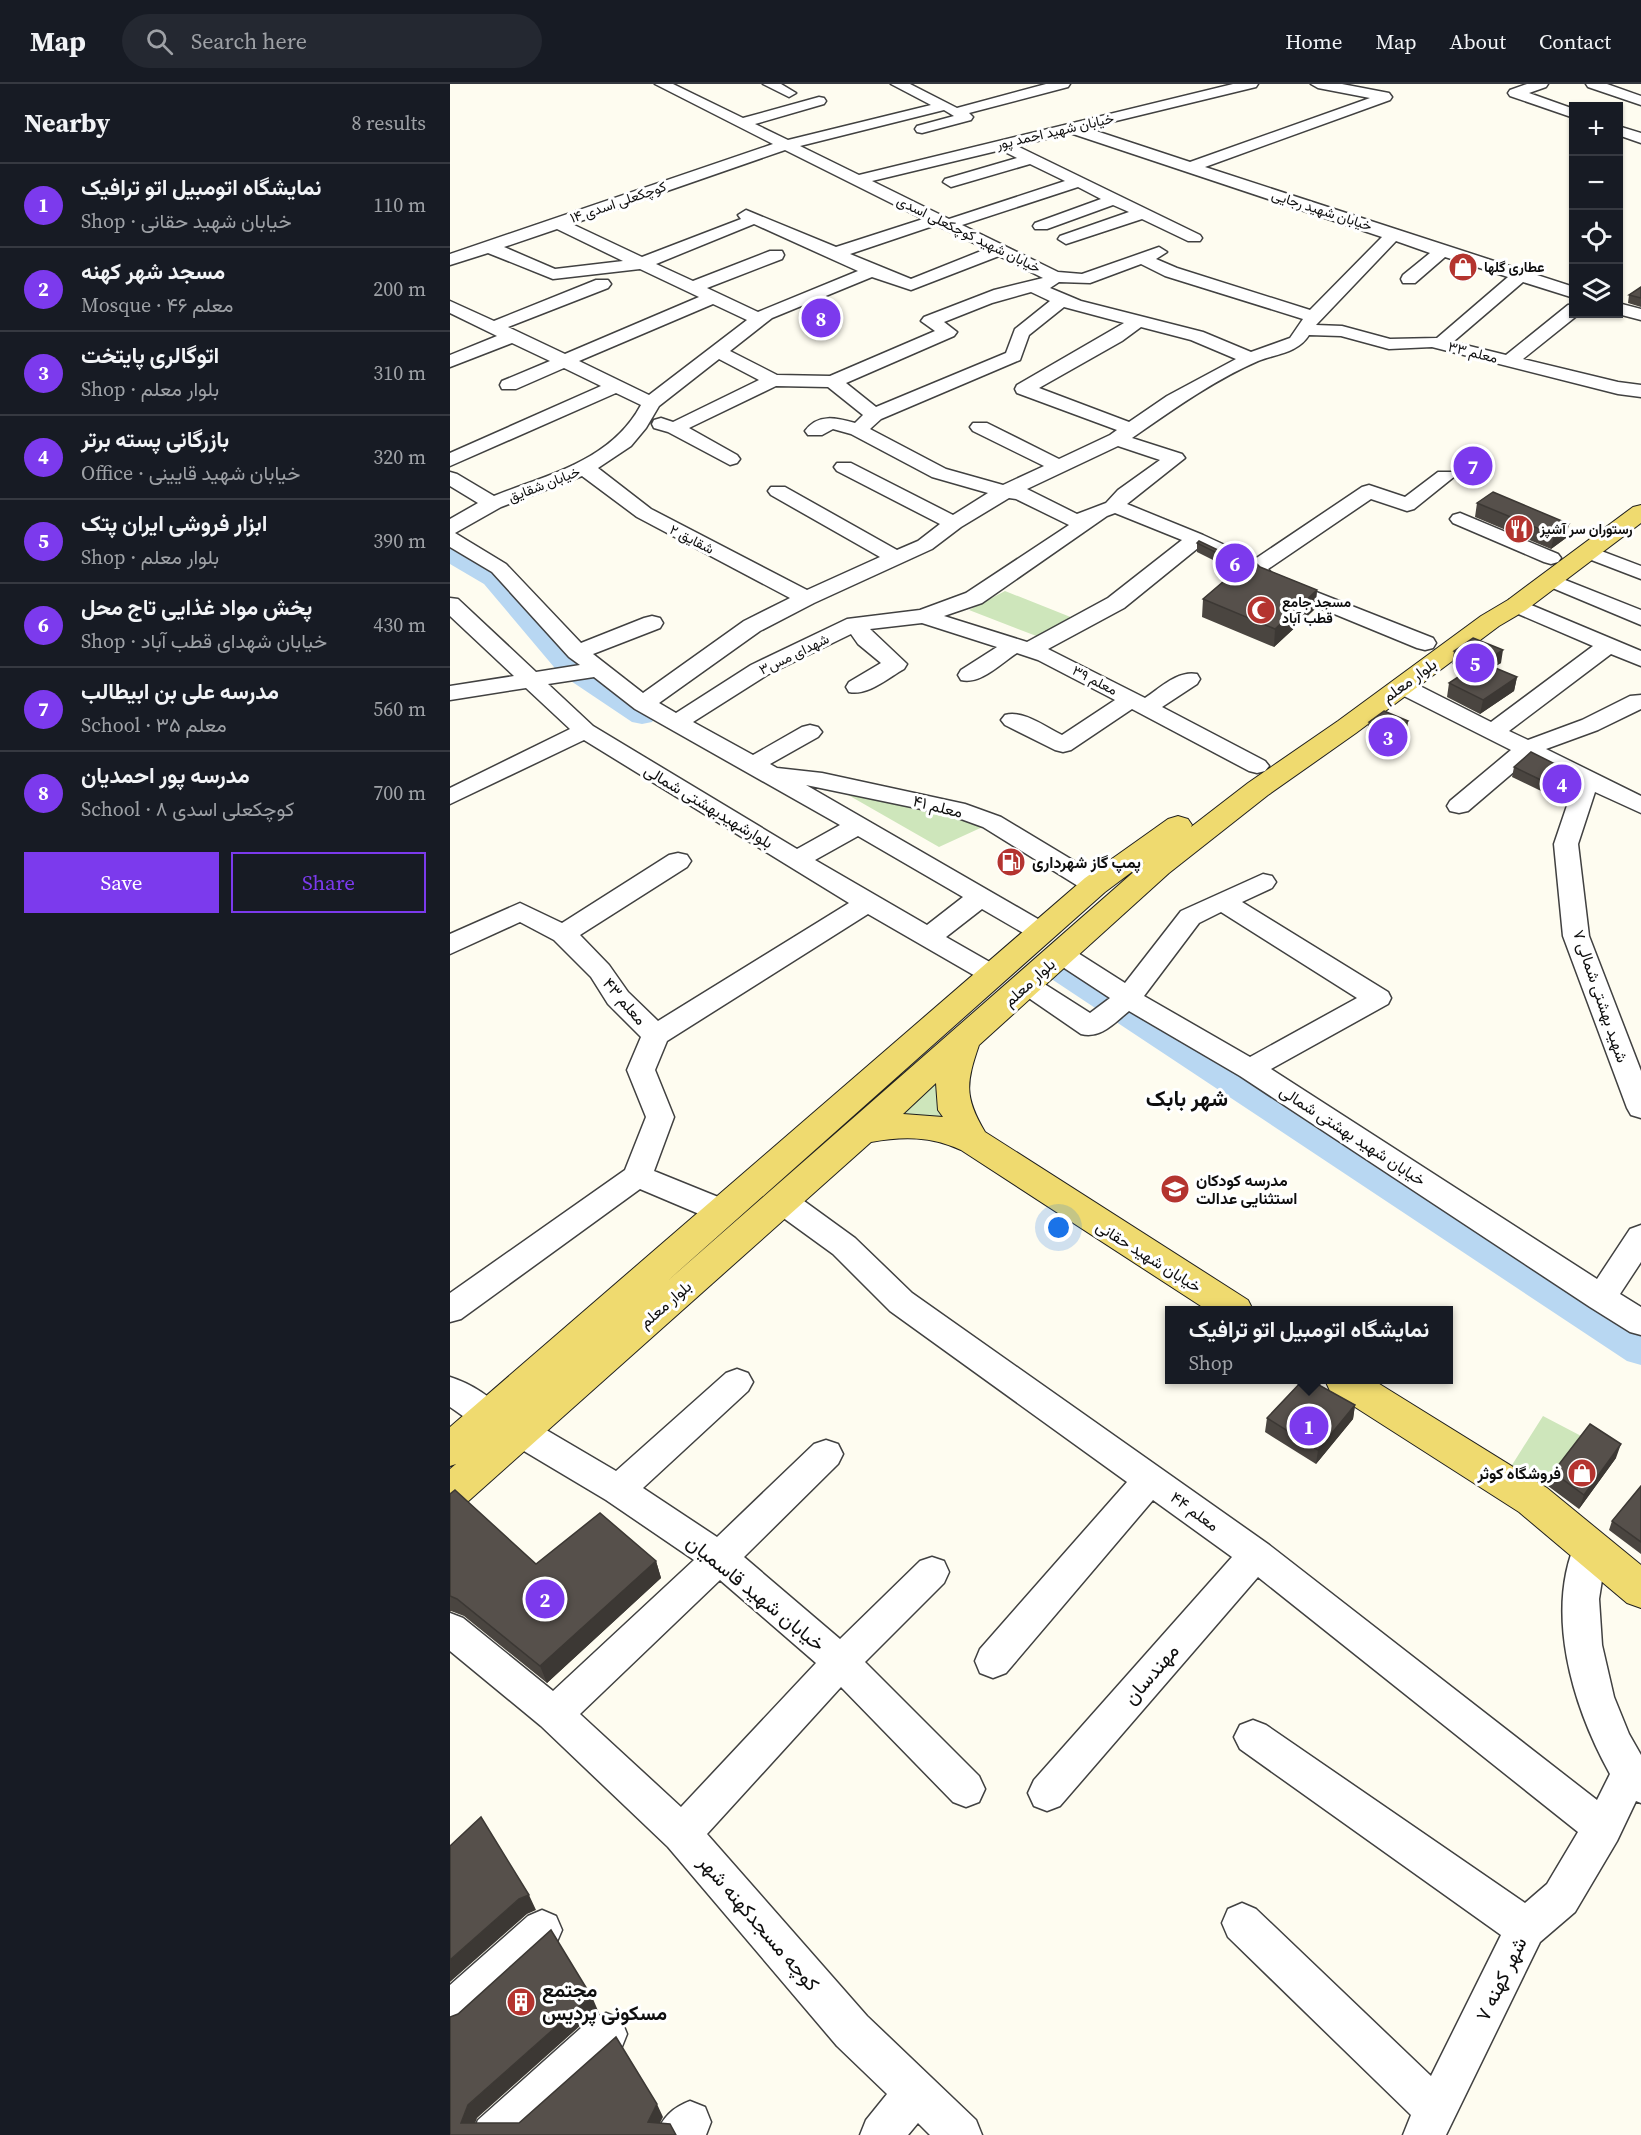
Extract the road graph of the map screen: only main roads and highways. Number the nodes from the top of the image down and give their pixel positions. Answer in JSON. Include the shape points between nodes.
{"nodes":[{"id":1,"x":1641,"y":490,"type":"edge"},
{"id":2,"x":1641,"y":512,"type":"edge"},
{"id":3,"x":1550,"y":569,"type":"junction"},
{"id":4,"x":1479,"y":618,"type":"junction"},
{"id":5,"x":1252,"y":778,"type":"junction"},
{"id":6,"x":1051,"y":943,"type":"junction"},
{"id":7,"x":965,"y":1040,"type":"junction"},
{"id":8,"x":862,"y":1131,"type":"junction"},
{"id":9,"x":973,"y":1142,"type":"junction"},
{"id":10,"x":1226,"y":1306,"type":"edge"},
{"id":11,"x":1349,"y":1384,"type":"edge"},
{"id":12,"x":504,"y":1423,"type":"junction"},
{"id":13,"x":450,"y":1450,"type":"edge"},
{"id":14,"x":450,"y":1493,"type":"edge"},
{"id":15,"x":1641,"y":1590,"type":"edge"}],
"edges":[{"from":1,"to":3,"type":"main road","name":"بلوار معلم"},
{"from":2,"to":3,"type":"main road","name":"بلوار معلم","via":[[1588,552]]},
{"from":3,"to":4,"type":"main road","name":"بلوار معلم"},
{"from":3,"to":4,"type":"main road","name":"بلوار معلم","via":[[1517,605]]},
{"from":4,"to":5,"type":"main road","name":"بلوار معلم","via":[[1402,686]]},
{"from":4,"to":5,"type":"main road","name":"بلوار معلم","via":[[1425,643]]},
{"from":5,"to":6,"type":"main road","name":"بلوار معلم","via":[[1159,866]]},
{"from":5,"to":6,"type":"main road","name":"بلوار معلم","via":[[1095,885]]},
{"from":6,"to":7,"type":"main road","name":"بلوار معلم","via":[[1026,984]]},
{"from":6,"to":12,"type":"main road","name":"بلوار معلم","via":[[993,975],[722,1211]]},
{"from":7,"to":8,"type":"main road","name":"بلوار معلم"},
{"from":7,"to":9,"type":"main road","via":[[952,1076],[955,1110]]},
{"from":8,"to":9,"type":"main road","name":"خیابان شهید حقانی","via":[[896,1124],[924,1124],[950,1130]]},
{"from":8,"to":12,"type":"main road","name":"بلوار معلم","via":[[782,1201]]},
{"from":9,"to":10,"type":"main road","name":"خیابان شهید حقانی"},
{"from":11,"to":15,"type":"main road","via":[[1533,1500]]},
{"from":12,"to":13,"type":"main road","name":"بلوار معلم"},
{"from":12,"to":14,"type":"main road","name":"بلوار معلم"}]}
